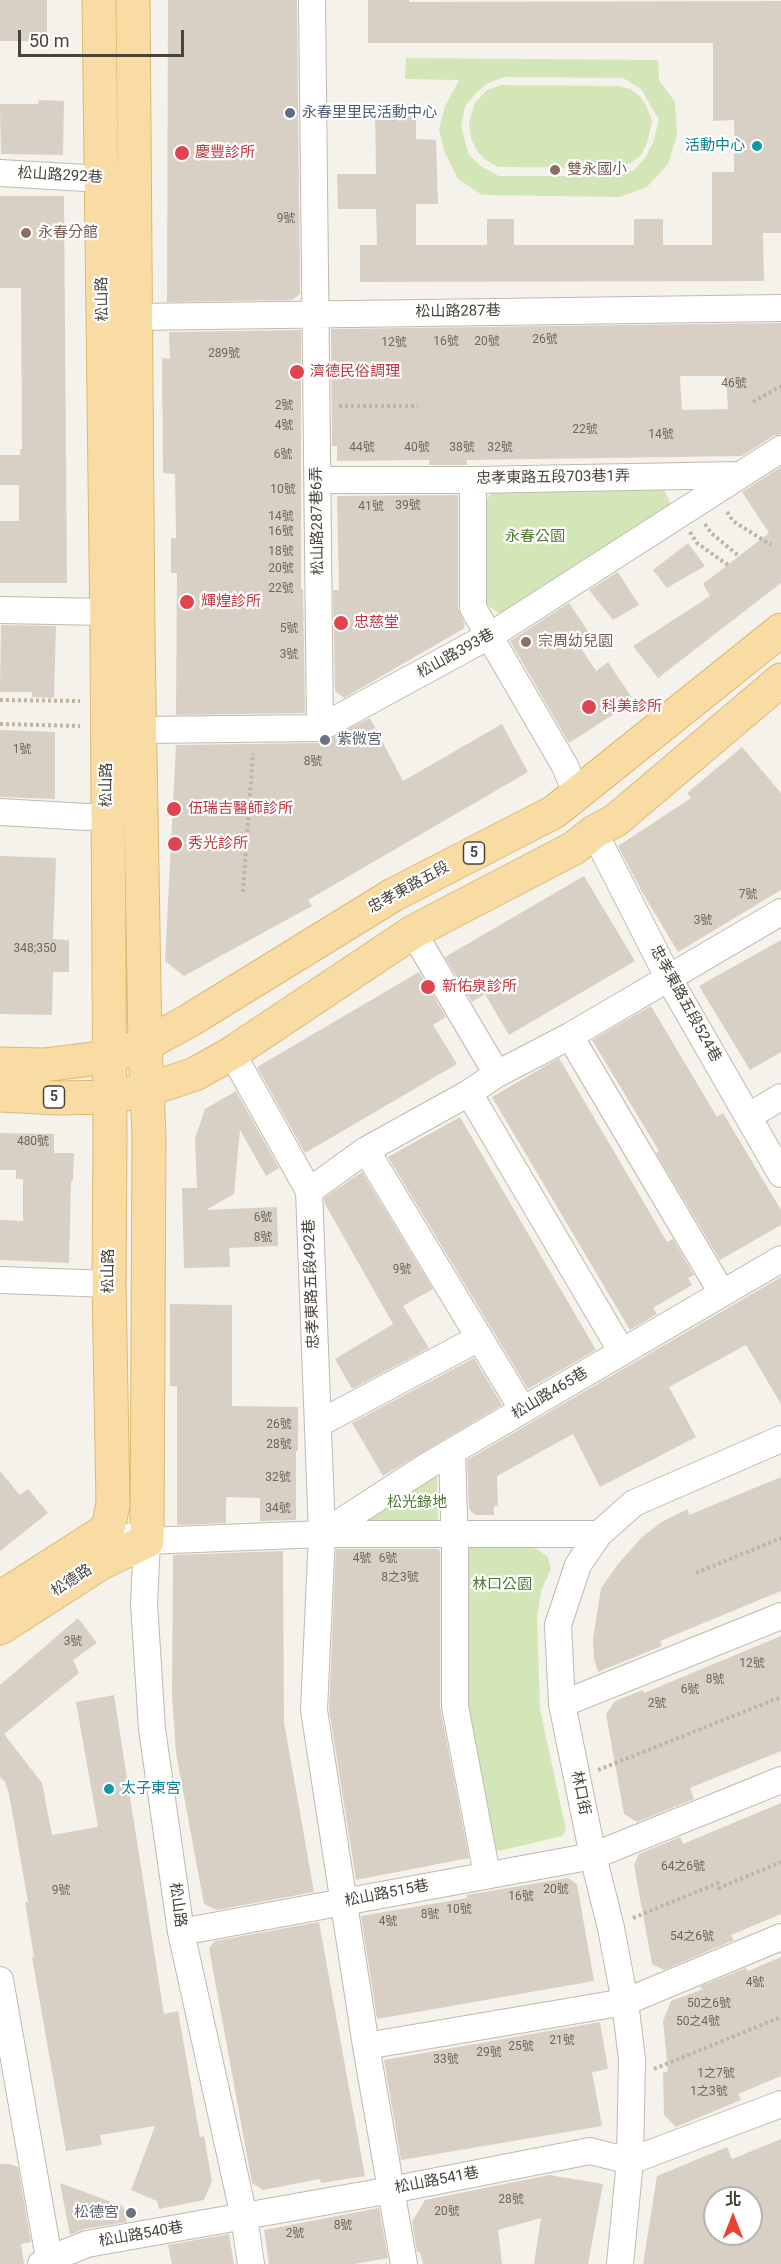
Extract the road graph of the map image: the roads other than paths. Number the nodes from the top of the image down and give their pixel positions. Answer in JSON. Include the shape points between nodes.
{"nodes":[{"id":1,"x":99,"y":0,"type":"edge"},
{"id":2,"x":133,"y":0,"type":"edge"},
{"id":3,"x":312,"y":0,"type":"edge"},
{"id":4,"x":0,"y":173,"type":"edge"},
{"id":5,"x":111,"y":179,"type":"junction"},
{"id":6,"x":781,"y":308,"type":"edge"},
{"id":7,"x":316,"y":314,"type":"junction"},
{"id":8,"x":135,"y":317,"type":"junction"},
{"id":9,"x":781,"y":449,"type":"edge"},
{"id":10,"x":738,"y":475,"type":"junction"},
{"id":11,"x":318,"y":480,"type":"junction"},
{"id":12,"x":473,"y":480,"type":"junction"},
{"id":13,"x":0,"y":610,"type":"edge"},
{"id":14,"x":106,"y":612,"type":"junction"},
{"id":15,"x":781,"y":630,"type":"edge"},
{"id":16,"x":490,"y":636,"type":"junction"},
{"id":17,"x":781,"y":681,"type":"edge"},
{"id":18,"x":320,"y":728,"type":"junction"},
{"id":19,"x":141,"y":730,"type":"junction"},
{"id":20,"x":577,"y":795,"type":"junction"},
{"id":21,"x":0,"y":812,"type":"edge"},
{"id":22,"x":107,"y":816,"type":"junction"},
{"id":23,"x":594,"y":832,"type":"junction"},
{"id":24,"x":781,"y":912,"type":"edge"},
{"id":25,"x":413,"y":932,"type":"junction"},
{"id":26,"x":669,"y":979,"type":"junction"},
{"id":27,"x":570,"y":1036,"type":"junction"},
{"id":28,"x":145,"y":1045,"type":"junction"},
{"id":29,"x":232,"y":1053,"type":"junction"},
{"id":30,"x":108,"y":1057,"type":"junction"},
{"id":31,"x":0,"y":1064,"type":"edge"},
{"id":32,"x":497,"y":1074,"type":"junction"},
{"id":33,"x":147,"y":1090,"type":"junction"},
{"id":34,"x":469,"y":1093,"type":"junction"},
{"id":35,"x":0,"y":1095,"type":"edge"},
{"id":36,"x":109,"y":1096,"type":"junction"},
{"id":37,"x":781,"y":1097,"type":"edge"},
{"id":38,"x":749,"y":1116,"type":"junction"},
{"id":39,"x":366,"y":1150,"type":"junction"},
{"id":40,"x":781,"y":1174,"type":"edge"},
{"id":41,"x":309,"y":1191,"type":"junction"},
{"id":42,"x":781,"y":1259,"type":"edge"},
{"id":43,"x":0,"y":1280,"type":"edge"},
{"id":44,"x":109,"y":1284,"type":"junction"},
{"id":45,"x":722,"y":1293,"type":"junction"},
{"id":46,"x":479,"y":1338,"type":"junction"},
{"id":47,"x":622,"y":1352,"type":"junction"},
{"id":48,"x":524,"y":1410,"type":"junction"},
{"id":49,"x":318,"y":1424,"type":"junction"},
{"id":50,"x":781,"y":1439,"type":"edge"},
{"id":51,"x":452,"y":1452,"type":"junction"},
{"id":52,"x":108,"y":1529,"type":"junction"},
{"id":53,"x":455,"y":1533,"type":"junction"},
{"id":54,"x":322,"y":1534,"type":"junction"},
{"id":55,"x":599,"y":1534,"type":"junction"},
{"id":56,"x":147,"y":1541,"type":"junction"},
{"id":57,"x":0,"y":1598,"type":"edge"},
{"id":58,"x":781,"y":1616,"type":"edge"},
{"id":59,"x":0,"y":1628,"type":"edge"},
{"id":60,"x":562,"y":1704,"type":"junction"},
{"id":61,"x":781,"y":1780,"type":"edge"},
{"id":62,"x":593,"y":1856,"type":"junction"},
{"id":63,"x":487,"y":1875,"type":"junction"},
{"id":64,"x":343,"y":1903,"type":"junction"},
{"id":65,"x":180,"y":1932,"type":"junction"},
{"id":66,"x":781,"y":1937,"type":"edge"},
{"id":67,"x":0,"y":1980,"type":"edge"},
{"id":68,"x":625,"y":2002,"type":"junction"},
{"id":69,"x":366,"y":2046,"type":"junction"},
{"id":70,"x":781,"y":2104,"type":"edge"},
{"id":71,"x":630,"y":2161,"type":"junction"},
{"id":72,"x":392,"y":2190,"type":"junction"},
{"id":73,"x":244,"y":2217,"type":"junction"},
{"id":74,"x":47,"y":2262,"type":"edge"},
{"id":75,"x":251,"y":2264,"type":"edge"},
{"id":76,"x":404,"y":2264,"type":"edge"},
{"id":77,"x":620,"y":2264,"type":"edge"}],
"edges":[{"from":1,"to":5,"type":"main road","name":"松山路"},
{"from":2,"to":8,"type":"main road","name":"松山路"},
{"from":3,"to":7,"type":"street","name":"松山路287巷6弄"},
{"from":4,"to":5,"type":"street","name":"松山路292巷"},
{"from":5,"to":14,"type":"main road","name":"松山路"},
{"from":6,"to":7,"type":"street","name":"松山路287巷"},
{"from":7,"to":8,"type":"street","name":"松山路287巷"},
{"from":7,"to":11,"type":"street","name":"松山路287巷6弄"},
{"from":8,"to":19,"type":"main road","name":"松山路"},
{"from":9,"to":10,"type":"street"},
{"from":10,"to":12,"type":"street","name":"忠孝東路五段703巷1弄"},
{"from":10,"to":16,"type":"street","name":"松山路393巷"},
{"from":11,"to":12,"type":"street","name":"忠孝東路五段703巷1弄"},
{"from":11,"to":18,"type":"street","name":"松山路287巷6弄"},
{"from":12,"to":16,"type":"street","via":[[473,608]]},
{"from":13,"to":14,"type":"street"},
{"from":14,"to":22,"type":"main road","name":"松山路"},
{"from":15,"to":20,"type":"main road","name":"忠孝東路五段","number":"5"},
{"from":16,"to":18,"type":"street","name":"松山路393巷"},
{"from":16,"to":20,"type":"street","via":[[566,766]]},
{"from":17,"to":23,"type":"main road","number":"5","via":[[616,820]]},
{"from":18,"to":19,"type":"street","name":"松山路393巷"},
{"from":19,"to":28,"type":"main road","name":"松山路"},
{"from":20,"to":23,"type":"main road"},
{"from":20,"to":28,"type":"main road","name":"忠孝東路五段","number":"5","via":[[554,812],[393,895]]},
{"from":21,"to":22,"type":"street"},
{"from":22,"to":30,"type":"main road","name":"松山路"},
{"from":23,"to":25,"type":"main road","number":"5","via":[[574,848]]},
{"from":23,"to":26,"type":"street","name":"忠孝東路五段524巷"},
{"from":24,"to":26,"type":"street"},
{"from":25,"to":29,"type":"main road","number":"5"},
{"from":25,"to":32,"type":"street"},
{"from":26,"to":27,"type":"street"},
{"from":26,"to":38,"type":"street","name":"忠孝東路五段524巷"},
{"from":27,"to":32,"type":"street"},
{"from":27,"to":45,"type":"street"},
{"from":28,"to":30,"type":"main road","name":"忠孝東路五段","number":"5"},
{"from":28,"to":33,"type":"main road","name":"松山路"},
{"from":29,"to":33,"type":"main road","number":"5","via":[[195,1074]]},
{"from":29,"to":41,"type":"street","name":"忠孝東路五段492巷"},
{"from":30,"to":31,"type":"main road","name":"忠孝東路五段","number":"5","via":[[45,1065]]},
{"from":30,"to":36,"type":"main road","name":"松山路"},
{"from":32,"to":34,"type":"street"},
{"from":33,"to":36,"type":"main road","number":"5"},
{"from":33,"to":56,"type":"main road","name":"松山路"},
{"from":34,"to":39,"type":"street"},
{"from":34,"to":47,"type":"street"},
{"from":35,"to":36,"type":"main road","number":"5"},
{"from":36,"to":44,"type":"main road","name":"松山路"},
{"from":37,"to":38,"type":"street"},
{"from":38,"to":40,"type":"street","name":"忠孝東路五段524巷"},
{"from":39,"to":41,"type":"street"},
{"from":39,"to":46,"type":"street"},
{"from":41,"to":49,"type":"street","name":"忠孝東路五段492巷"},
{"from":42,"to":45,"type":"street","name":"松山路465巷"},
{"from":43,"to":44,"type":"street"},
{"from":44,"to":52,"type":"main road","name":"松山路","via":[[113,1504]]},
{"from":45,"to":47,"type":"street","name":"松山路465巷"},
{"from":46,"to":48,"type":"street"},
{"from":46,"to":49,"type":"street"},
{"from":47,"to":48,"type":"street","name":"松山路465巷"},
{"from":48,"to":51,"type":"street","name":"松山路465巷"},
{"from":49,"to":54,"type":"street","name":"忠孝東路五段492巷"},
{"from":50,"to":55,"type":"street","name":"林口街","via":[[634,1503]]},
{"from":51,"to":53,"type":"street"},
{"from":51,"to":54,"type":"street","name":"松山路465巷"},
{"from":52,"to":56,"type":"street"},
{"from":52,"to":57,"type":"main road","name":"松德路"},
{"from":53,"to":54,"type":"street"},
{"from":53,"to":55,"type":"street"},
{"from":53,"to":63,"type":"street","via":[[455,1706]]},
{"from":54,"to":56,"type":"street"},
{"from":54,"to":64,"type":"street","name":"忠孝東路五段492巷","via":[[314,1710]]},
{"from":55,"to":60,"type":"street","name":"林口街","via":[[578,1565],[558,1624]]},
{"from":56,"to":59,"type":"main road","name":"松德路","via":[[101,1563]]},
{"from":56,"to":65,"type":"street","name":"松山路","via":[[144,1603],[152,1729]]},
{"from":58,"to":60,"type":"street"},
{"from":60,"to":62,"type":"street","name":"林口街"},
{"from":61,"to":62,"type":"street","name":"松山路515巷"},
{"from":62,"to":63,"type":"street","name":"松山路515巷"},
{"from":62,"to":68,"type":"street","name":"林口街"},
{"from":63,"to":64,"type":"street","name":"松山路515巷"},
{"from":64,"to":65,"type":"street","name":"松山路515巷"},
{"from":64,"to":69,"type":"street","name":"忠孝東路五段492巷"},
{"from":65,"to":73,"type":"street","name":"松山路"},
{"from":66,"to":68,"type":"street"},
{"from":67,"to":74,"type":"street"},
{"from":68,"to":69,"type":"street"},
{"from":68,"to":71,"type":"street","name":"林口街","via":[[633,2078]]},
{"from":69,"to":72,"type":"street","name":"忠孝東路五段492巷"},
{"from":70,"to":71,"type":"street"},
{"from":71,"to":72,"type":"street","name":"松山路541巷","via":[[590,2151]]},
{"from":71,"to":77,"type":"street","name":"林口街"},
{"from":72,"to":73,"type":"street","name":"松山路541巷"},
{"from":72,"to":76,"type":"street","name":"忠孝東路五段492巷"},
{"from":73,"to":74,"type":"street","name":"松山路540巷","via":[[87,2244]]},
{"from":73,"to":75,"type":"street","name":"松山路"}]}
